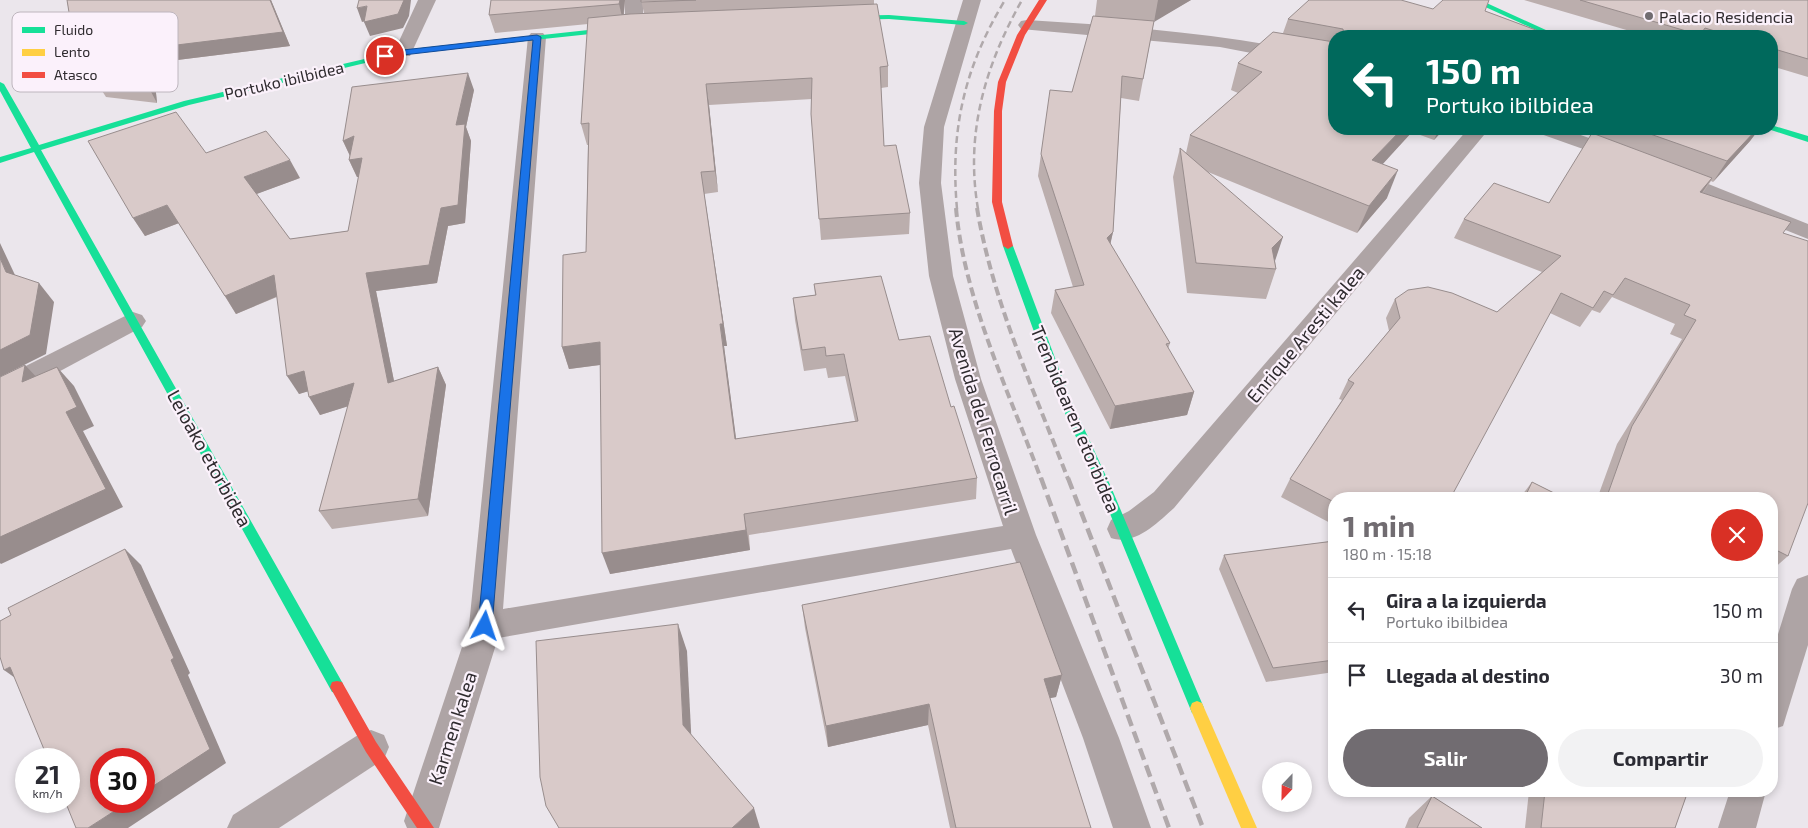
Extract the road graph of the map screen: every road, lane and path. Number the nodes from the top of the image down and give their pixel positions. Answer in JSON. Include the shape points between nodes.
{"nodes":[{"id":1,"x":427,"y":0,"type":"edge"},
{"id":2,"x":634,"y":0,"type":"edge"},
{"id":3,"x":972,"y":0,"type":"edge"},
{"id":4,"x":1043,"y":0,"type":"edge"},
{"id":5,"x":1474,"y":0,"type":"edge"},
{"id":6,"x":826,"y":19,"type":"edge"},
{"id":7,"x":964,"y":22,"type":"junction"},
{"id":8,"x":1027,"y":25,"type":"junction"},
{"id":9,"x":639,"y":27,"type":"joint"},
{"id":10,"x":1542,"y":30,"type":"edge"},
{"id":11,"x":537,"y":37,"type":"junction"},
{"id":12,"x":403,"y":52,"type":"junction"},
{"id":13,"x":1328,"y":62,"type":"edge"},
{"id":14,"x":0,"y":84,"type":"edge"},
{"id":15,"x":1778,"y":129,"type":"edge"},
{"id":16,"x":1474,"y":135,"type":"edge"},
{"id":17,"x":1561,"y":135,"type":"edge"},
{"id":18,"x":1808,"y":139,"type":"edge"},
{"id":19,"x":36,"y":148,"type":"junction"},
{"id":20,"x":0,"y":160,"type":"edge"},
{"id":21,"x":1808,"y":232,"type":"edge"},
{"id":22,"x":133,"y":321,"type":"junction"},
{"id":23,"x":0,"y":391,"type":"edge"},
{"id":24,"x":1122,"y":529,"type":"junction"},
{"id":25,"x":1021,"y":536,"type":"junction"},
{"id":26,"x":1808,"y":589,"type":"edge"},
{"id":27,"x":485,"y":626,"type":"junction"},
{"id":28,"x":1778,"y":690,"type":"edge"},
{"id":29,"x":371,"y":747,"type":"junction"},
{"id":30,"x":1746,"y":797,"type":"edge"},
{"id":31,"x":424,"y":825,"type":"edge"},
{"id":32,"x":246,"y":828,"type":"edge"},
{"id":33,"x":1132,"y":828,"type":"edge"},
{"id":34,"x":1249,"y":828,"type":"edge"},
{"id":35,"x":1737,"y":828,"type":"edge"}],
"edges":[{"from":1,"to":12,"type":"street"},
{"from":2,"to":9,"type":"street"},
{"from":3,"to":7,"type":"street","name":"Avenida del Ferrocarril"},
{"from":4,"to":8,"type":"street","name":"Trenbidearen etorbidea"},
{"from":5,"to":10,"type":"street"},
{"from":6,"to":7,"type":"street","via":[[889,17]]},
{"from":7,"to":25,"type":"street","name":"Avenida del Ferrocarril","via":[[934,127],[930,183],[944,285],[968,379]]},
{"from":8,"to":13,"type":"street","via":[[1171,34]]},
{"from":8,"to":24,"type":"street","name":"Trenbidearen etorbidea","via":[[1002,82],[996,157],[997,202],[1007,244],[1057,380]]},
{"from":9,"to":11,"type":"street","name":"Portuko ibilbidea"},
{"from":11,"to":12,"type":"street","name":"Portuko ibilbidea"},
{"from":11,"to":27,"type":"street","name":"Karmen kalea"},
{"from":12,"to":19,"type":"street","name":"Portuko ibilbidea","via":[[187,103]]},
{"from":14,"to":19,"type":"street","name":"Leioako etorbidea"},
{"from":15,"to":18,"type":"street"},
{"from":16,"to":24,"type":"street","name":"Enrique Aresti kalea","via":[[1164,500],[1140,520]]},
{"from":17,"to":21,"type":"street"},
{"from":19,"to":20,"type":"street","name":"Portuko ibilbidea"},
{"from":19,"to":22,"type":"street","name":"Leioako etorbidea"},
{"from":22,"to":23,"type":"street"},
{"from":22,"to":29,"type":"street","name":"Leioako etorbidea"},
{"from":24,"to":34,"type":"street","name":"Trenbidearen etorbidea"},
{"from":25,"to":27,"type":"street"},
{"from":25,"to":33,"type":"street","name":"Avenida del Ferrocarril","via":[[1101,738]]},
{"from":26,"to":28,"type":"street"},
{"from":27,"to":31,"type":"street","name":"Karmen kalea"},
{"from":29,"to":31,"type":"street","name":"Leioako etorbidea"},
{"from":29,"to":32,"type":"street"},
{"from":30,"to":35,"type":"street"}]}
